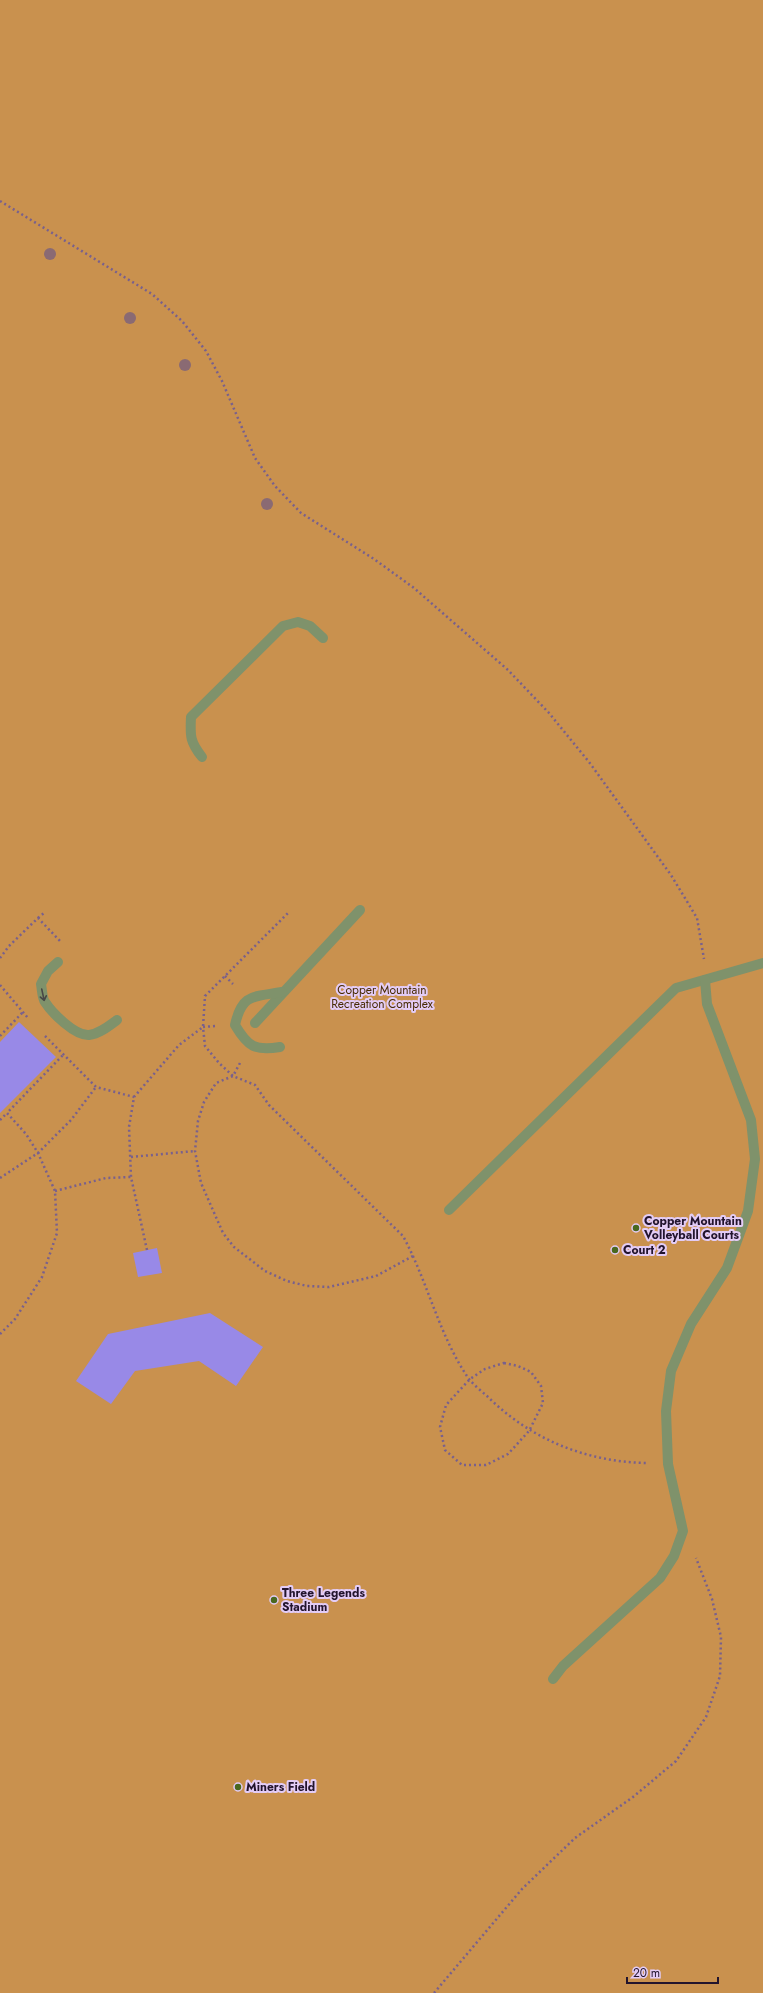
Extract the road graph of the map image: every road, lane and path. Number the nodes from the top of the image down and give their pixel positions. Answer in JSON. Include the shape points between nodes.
{"nodes":[{"id":1,"x":0,"y":201,"type":"edge"},
{"id":2,"x":323,"y":638,"type":"dead end"},
{"id":3,"x":202,"y":757,"type":"dead end"},
{"id":4,"x":360,"y":910,"type":"dead end"},
{"id":5,"x":44,"y":913,"type":"dead end"},
{"id":6,"x":288,"y":913,"type":"dead end"},
{"id":7,"x":38,"y":918,"type":"junction"},
{"id":8,"x":65,"y":946,"type":"dead end"},
{"id":9,"x":704,"y":957,"type":"dead end"},
{"id":10,"x":0,"y":958,"type":"edge"},
{"id":11,"x":58,"y":962,"type":"dead end"},
{"id":12,"x":763,"y":963,"type":"edge"},
{"id":13,"x":705,"y":980,"type":"junction"},
{"id":14,"x":282,"y":992,"type":"junction"},
{"id":15,"x":23,"y":1012,"type":"dead end"},
{"id":16,"x":117,"y":1020,"type":"dead end"},
{"id":17,"x":255,"y":1023,"type":"dead end"},
{"id":18,"x":235,"y":1025,"type":"junction"},
{"id":19,"x":202,"y":1027,"type":"junction"},
{"id":20,"x":0,"y":1036,"type":"edge"},
{"id":21,"x":280,"y":1047,"type":"dead end"},
{"id":22,"x":63,"y":1055,"type":"dead end"},
{"id":23,"x":233,"y":1076,"type":"junction"},
{"id":24,"x":96,"y":1087,"type":"dead end"},
{"id":25,"x":7,"y":1113,"type":"junction"},
{"id":26,"x":0,"y":1120,"type":"edge"},
{"id":27,"x":195,"y":1151,"type":"junction"},
{"id":28,"x":38,"y":1153,"type":"junction"},
{"id":29,"x":131,"y":1157,"type":"junction"},
{"id":30,"x":132,"y":1177,"type":"junction"},
{"id":31,"x":0,"y":1178,"type":"edge"},
{"id":32,"x":55,"y":1191,"type":"junction"},
{"id":33,"x":449,"y":1210,"type":"dead end"},
{"id":34,"x":147,"y":1250,"type":"dead end"},
{"id":35,"x":413,"y":1256,"type":"junction"},
{"id":36,"x":0,"y":1334,"type":"edge"},
{"id":37,"x":470,"y":1379,"type":"junction"},
{"id":38,"x":529,"y":1431,"type":"junction"},
{"id":39,"x":668,"y":1464,"type":"junction"},
{"id":40,"x":683,"y":1531,"type":"junction"},
{"id":41,"x":553,"y":1679,"type":"dead end"},
{"id":42,"x":434,"y":1993,"type":"edge"}],
"edges":[{"from":1,"to":9,"type":"path","via":[[152,294],[182,321],[206,351],[222,381],[255,458],[275,486],[301,513],[374,559],[414,588],[508,670],[549,713],[671,875],[697,918]]},
{"from":2,"to":3,"type":"street","via":[[310,626],[298,622],[283,626],[247,661],[191,717],[191,740]]},
{"from":4,"to":14,"type":"street"},
{"from":5,"to":7,"type":"path"},
{"from":6,"to":19,"type":"path","via":[[205,996]]},
{"from":7,"to":8,"type":"path"},
{"from":7,"to":10,"type":"path"},
{"from":11,"to":16,"type":"street","one_way":true,"via":[[48,971],[41,984],[44,1001],[60,1019],[76,1033],[88,1035],[103,1030]]},
{"from":12,"to":13,"type":"street"},
{"from":13,"to":33,"type":"street","via":[[676,988]]},
{"from":13,"to":39,"type":"street","via":[[707,1004],[751,1120],[755,1159],[748,1211],[727,1268],[691,1324],[671,1371],[666,1411]]},
{"from":14,"to":17,"type":"street"},
{"from":14,"to":18,"type":"street","via":[[246,1000],[240,1007]]},
{"from":15,"to":20,"type":"path"},
{"from":18,"to":19,"type":"path"},
{"from":18,"to":21,"type":"street","via":[[250,1045],[266,1049]]},
{"from":19,"to":23,"type":"path","via":[[205,1046]]},
{"from":19,"to":29,"type":"path","via":[[180,1045],[134,1097],[130,1126]]},
{"from":22,"to":25,"type":"path"},
{"from":23,"to":27,"type":"path","via":[[216,1084],[204,1102],[198,1121]]},
{"from":23,"to":35,"type":"path","via":[[254,1085],[269,1105],[403,1236]]},
{"from":24,"to":28,"type":"path","via":[[71,1120]]},
{"from":25,"to":26,"type":"path"},
{"from":25,"to":28,"type":"path","via":[[26,1134]]},
{"from":27,"to":29,"type":"path"},
{"from":27,"to":35,"type":"path","via":[[201,1183],[223,1233],[234,1247],[265,1271],[294,1283],[329,1287],[376,1276]]},
{"from":28,"to":31,"type":"path"},
{"from":28,"to":32,"type":"path"},
{"from":29,"to":30,"type":"path"},
{"from":30,"to":32,"type":"path","via":[[99,1179]]},
{"from":30,"to":34,"type":"path"},
{"from":32,"to":36,"type":"path","via":[[57,1233],[42,1277],[16,1319]]},
{"from":35,"to":37,"type":"path","via":[[447,1337]]},
{"from":37,"to":38,"type":"path","via":[[500,1410]]},
{"from":37,"to":38,"type":"path","via":[[485,1369],[504,1363],[531,1372],[541,1386],[543,1403]]},
{"from":37,"to":38,"type":"path","via":[[446,1405],[440,1427],[444,1450],[462,1465],[486,1465],[508,1454]]},
{"from":38,"to":39,"type":"path","via":[[577,1452],[625,1463]]},
{"from":39,"to":40,"type":"street"},
{"from":40,"to":41,"type":"street","via":[[674,1556],[660,1578]]},
{"from":40,"to":42,"type":"path","via":[[712,1598],[721,1637],[720,1676],[706,1717],[676,1761],[633,1797],[575,1838],[522,1889]]}]}
